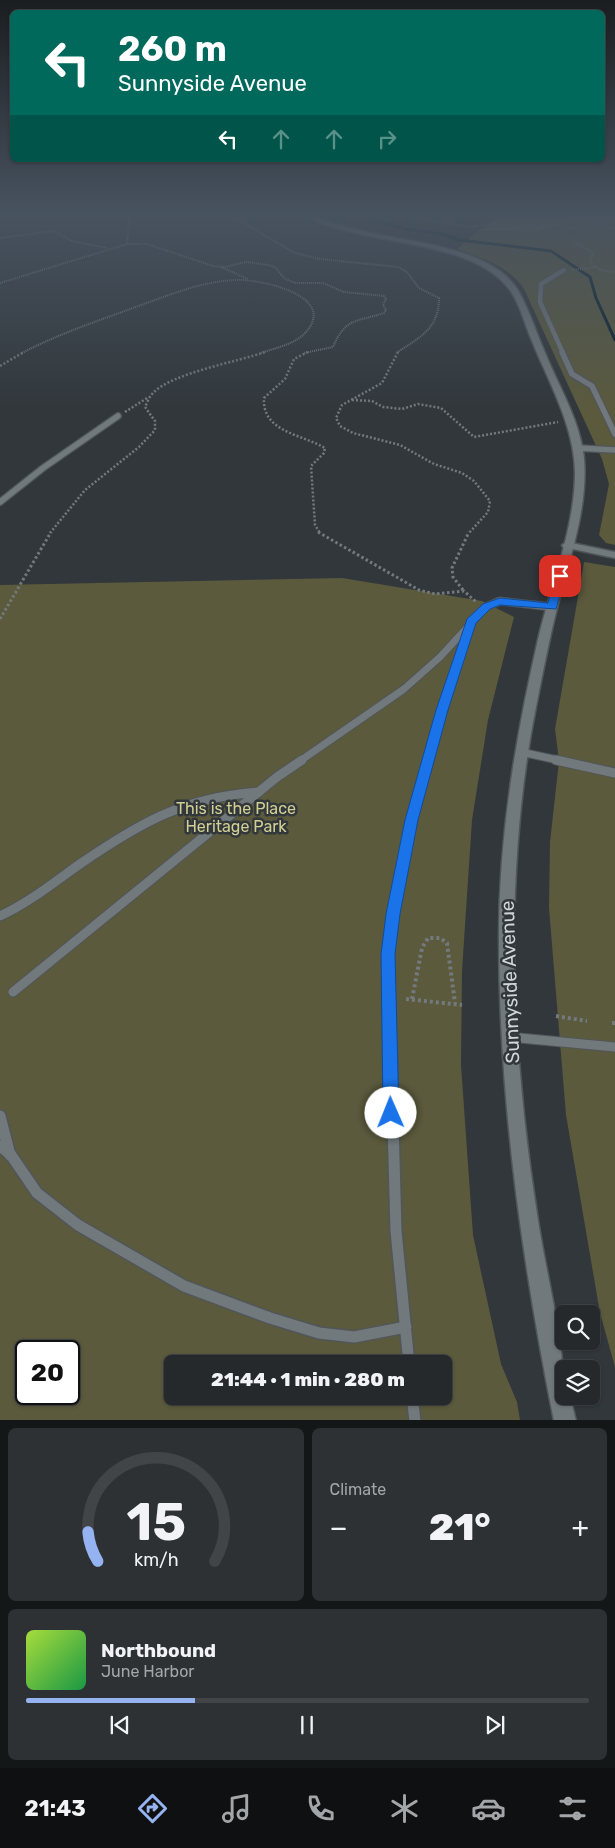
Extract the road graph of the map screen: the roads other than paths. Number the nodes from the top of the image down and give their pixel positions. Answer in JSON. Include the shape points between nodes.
{"nodes":[{"id":1,"x":503,"y":278,"type":"edge"},
{"id":2,"x":550,"y":278,"type":"edge"},
{"id":3,"x":118,"y":416,"type":"road end"},
{"id":4,"x":615,"y":434,"type":"edge"},
{"id":5,"x":578,"y":448,"type":"junction"},
{"id":6,"x":615,"y":450,"type":"edge"},
{"id":7,"x":0,"y":502,"type":"edge"},
{"id":8,"x":567,"y":545,"type":"junction"},
{"id":9,"x":615,"y":555,"type":"edge"},
{"id":10,"x":552,"y":607,"type":"junction"},
{"id":11,"x":471,"y":621,"type":"junction"},
{"id":12,"x":521,"y":752,"type":"junction"},
{"id":13,"x":615,"y":773,"type":"edge"},
{"id":14,"x":258,"y":792,"type":"junction"},
{"id":15,"x":0,"y":916,"type":"edge"},
{"id":16,"x":13,"y":992,"type":"dead end"},
{"id":17,"x":509,"y":1037,"type":"junction"},
{"id":18,"x":615,"y":1047,"type":"edge"},
{"id":19,"x":0,"y":1116,"type":"edge"},
{"id":20,"x":0,"y":1146,"type":"edge"},
{"id":21,"x":11,"y":1155,"type":"junction"},
{"id":22,"x":406,"y":1327,"type":"junction"},
{"id":23,"x":408,"y":1355,"type":"edge"},
{"id":24,"x":413,"y":1405,"type":"edge"},
{"id":25,"x":415,"y":1420,"type":"edge"},
{"id":26,"x":565,"y":1420,"type":"edge"}],
"edges":[{"from":1,"to":5,"type":"main road","name":"Sunnyside Avenue","via":[[514,290],[570,421]]},
{"from":2,"to":4,"type":"lane","via":[[541,284],[540,302],[572,374],[592,386]]},
{"from":3,"to":7,"type":"lane","via":[[42,468]]},
{"from":5,"to":6,"type":"lane"},
{"from":5,"to":8,"type":"main road","name":"Sunnyside Avenue","via":[[580,492]]},
{"from":8,"to":9,"type":"main road"},
{"from":8,"to":10,"type":"main road","name":"Sunnyside Avenue"},
{"from":10,"to":11,"type":"lane","via":[[500,601],[483,609]]},
{"from":10,"to":12,"type":"main road","name":"Sunnyside Avenue"},
{"from":11,"to":14,"type":"lane","via":[[440,657],[404,689]]},
{"from":11,"to":22,"type":"lane","via":[[442,710],[412,820],[388,954],[396,1231]]},
{"from":12,"to":13,"type":"lane"},
{"from":12,"to":17,"type":"main road","name":"Sunnyside Avenue","via":[[508,866],[506,958]]},
{"from":14,"to":15,"type":"lane","via":[[219,794],[150,819],[126,832],[30,900]]},
{"from":14,"to":16,"type":"lane"},
{"from":17,"to":18,"type":"lane"},
{"from":17,"to":26,"type":"main road","name":"Sunnyside Avenue","via":[[531,1232]]},
{"from":19,"to":21,"type":"lane"},
{"from":20,"to":21,"type":"lane"},
{"from":21,"to":22,"type":"lane","via":[[38,1193],[78,1225],[184,1286],[319,1333],[354,1337]]},
{"from":22,"to":23,"type":"lane"},
{"from":24,"to":25,"type":"lane"}]}
